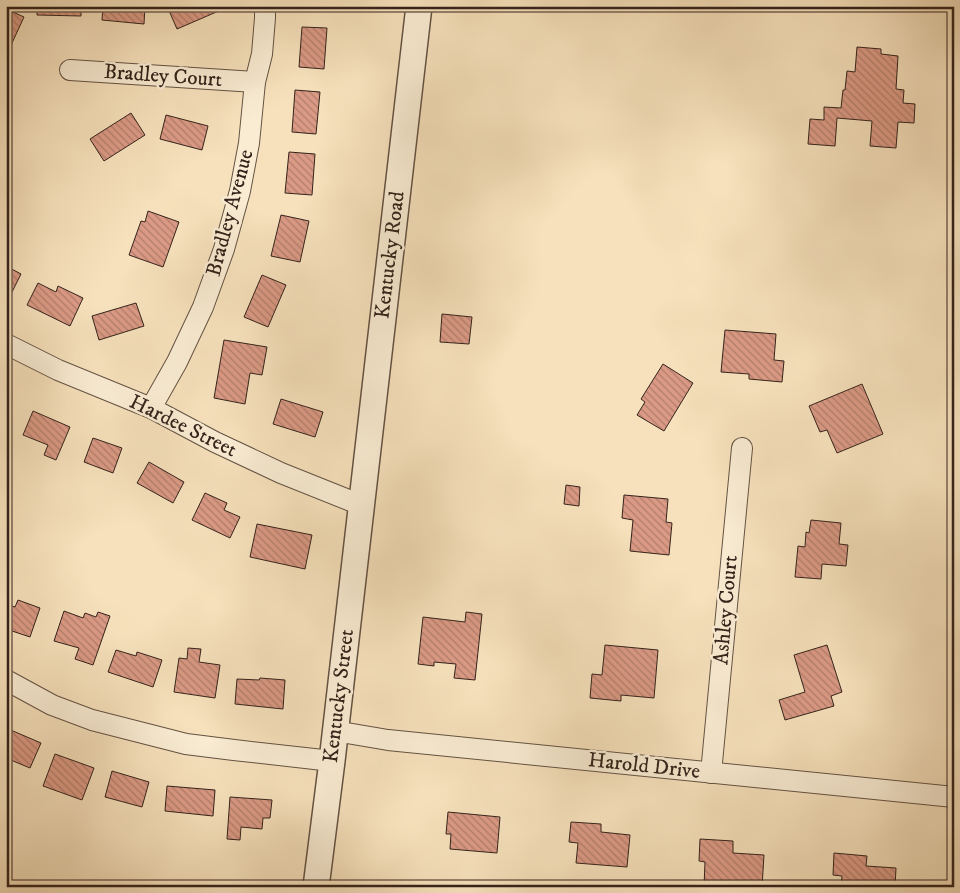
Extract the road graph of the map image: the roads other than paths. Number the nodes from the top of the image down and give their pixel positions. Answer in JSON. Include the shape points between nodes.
{"nodes":[{"id":1,"x":265,"y":6,"type":"edge"},
{"id":2,"x":419,"y":6,"type":"edge"},
{"id":3,"x":70,"y":70,"type":"dead end"},
{"id":4,"x":255,"y":82,"type":"junction"},
{"id":5,"x":6,"y":344,"type":"edge"},
{"id":6,"x":151,"y":408,"type":"junction"},
{"id":7,"x":742,"y":448,"type":"dead end"},
{"id":8,"x":361,"y":504,"type":"junction"},
{"id":9,"x":6,"y":680,"type":"edge"},
{"id":10,"x":335,"y":731,"type":"junction"},
{"id":11,"x":332,"y":761,"type":"junction"},
{"id":12,"x":711,"y":772,"type":"junction"},
{"id":13,"x":954,"y":797,"type":"edge"},
{"id":14,"x":316,"y":887,"type":"edge"}],
"edges":[{"from":1,"to":4,"type":"street","name":"Bradley Avenue","via":[[262,54]]},
{"from":2,"to":8,"type":"street","name":"Kentucky Road"},
{"from":3,"to":4,"type":"street","name":"Bradley Court"},
{"from":4,"to":6,"type":"street","name":"Bradley Avenue","via":[[249,142],[224,249],[203,307]]},
{"from":5,"to":6,"type":"street","name":"Hardee Street","via":[[58,370]]},
{"from":6,"to":8,"type":"street","name":"Hardee Street","via":[[281,473]]},
{"from":7,"to":12,"type":"street","name":"Ashley Court"},
{"from":8,"to":10,"type":"street","name":"Kentucky Street"},
{"from":9,"to":11,"type":"street","via":[[52,705],[92,720],[186,744]]},
{"from":10,"to":11,"type":"street","name":"Kentucky Street"},
{"from":10,"to":12,"type":"street","name":"Harold Drive","via":[[388,740]]},
{"from":11,"to":14,"type":"street","name":"Kentucky Street"},
{"from":12,"to":13,"type":"street","name":"Harold Drive"}]}
